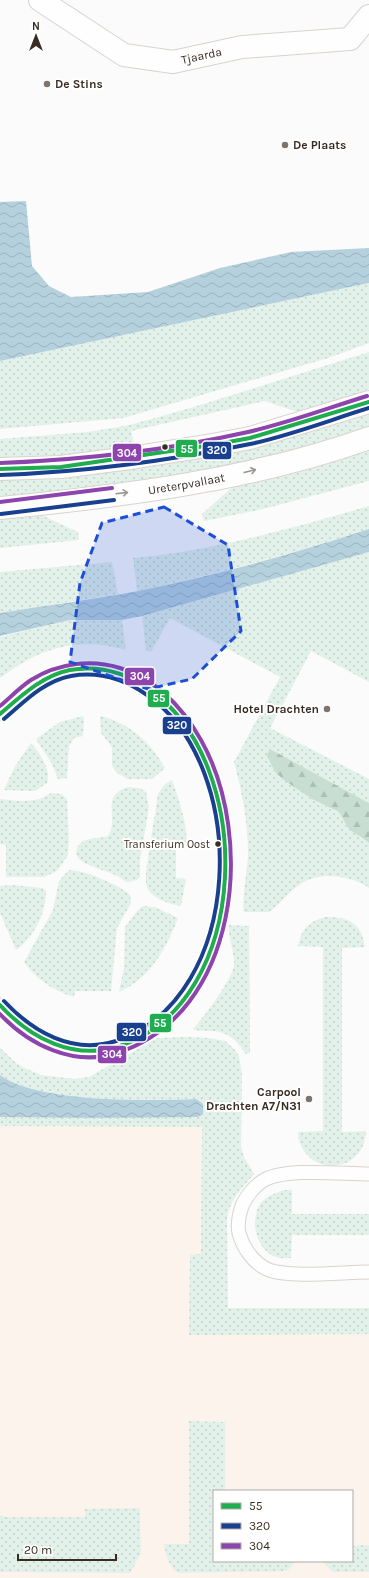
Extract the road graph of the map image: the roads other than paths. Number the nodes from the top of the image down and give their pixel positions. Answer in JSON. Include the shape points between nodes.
{"nodes":[{"id":1,"x":40,"y":0,"type":"edge"},
{"id":2,"x":369,"y":16,"type":"edge"},
{"id":3,"x":369,"y":402,"type":"edge"},
{"id":4,"x":369,"y":438,"type":"edge"},
{"id":5,"x":0,"y":469,"type":"edge"},
{"id":6,"x":0,"y":508,"type":"edge"},
{"id":7,"x":0,"y":714,"type":"edge"},
{"id":8,"x":0,"y":1005,"type":"edge"},
{"id":9,"x":369,"y":1174,"type":"edge"},
{"id":10,"x":369,"y":1272,"type":"edge"}],
"edges":[{"from":1,"to":2,"type":"main road","name":"Tjaarda","via":[[124,55],[173,62],[242,46],[350,39]]},
{"from":3,"to":5,"type":"main road","via":[[250,438],[212,445],[61,467]]},
{"from":6,"to":4,"type":"main road","name":"Ureterpvallaat","one_way":true,"via":[[232,476]]},
{"from":7,"to":8,"type":"lane","via":[[14,698],[33,684],[60,672],[82,668],[110,670],[138,680],[175,710],[200,747],[219,800],[226,860],[219,918],[204,964],[191,988],[175,1008],[144,1034],[131,1042],[110,1049],[67,1049],[40,1039],[14,1020]]},
{"from":9,"to":10,"type":"lane","via":[[285,1174],[266,1179],[244,1200],[239,1216],[239,1232],[244,1248],[254,1260],[268,1269],[284,1273]]}]}
